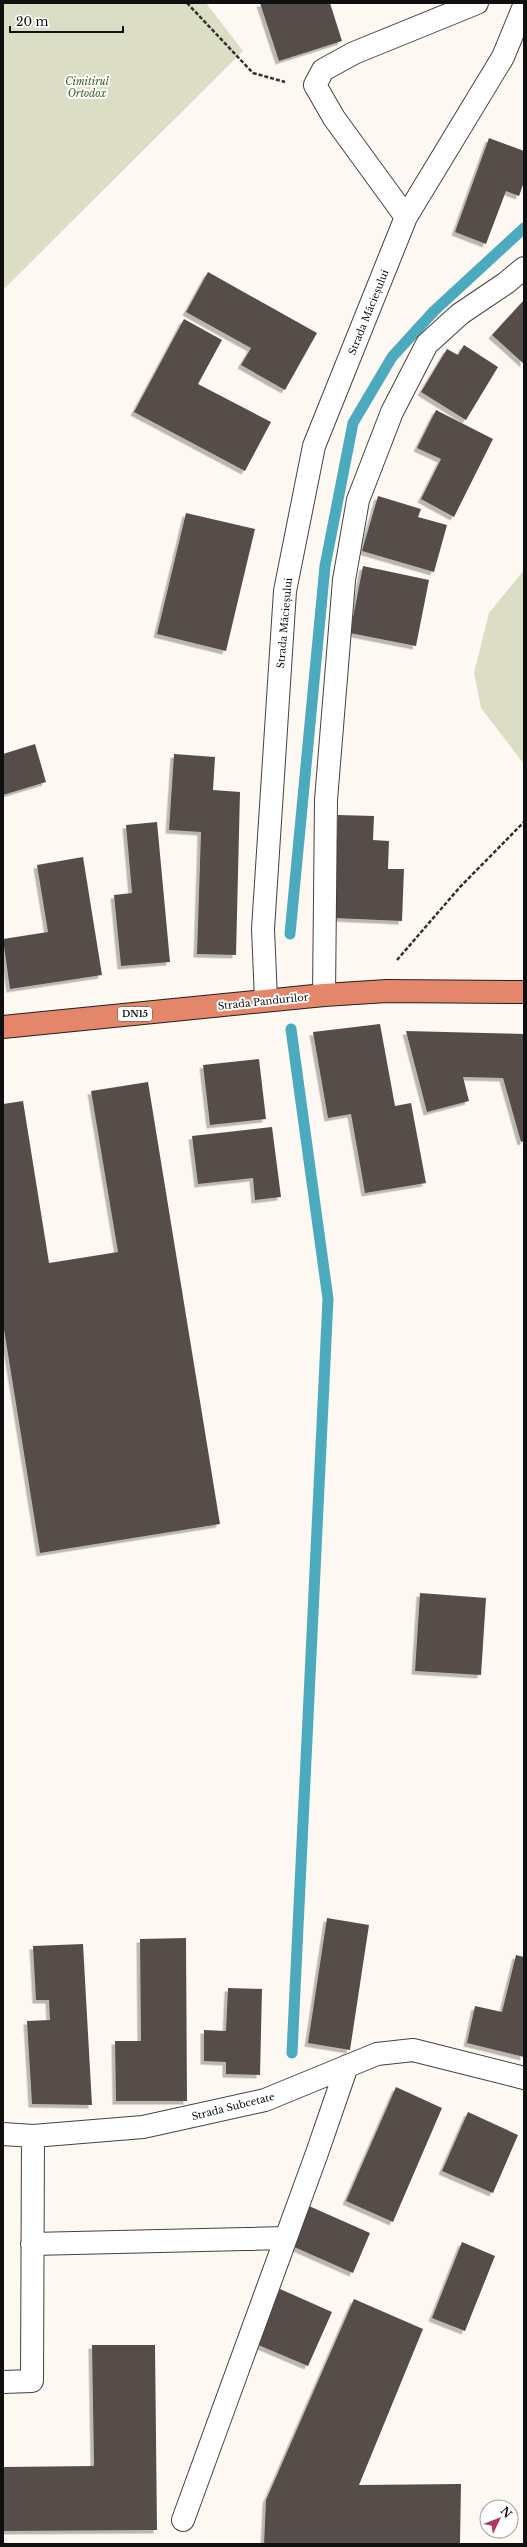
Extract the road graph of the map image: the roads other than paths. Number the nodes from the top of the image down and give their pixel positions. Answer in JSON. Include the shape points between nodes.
{"nodes":[{"id":1,"x":477,"y":3,"type":"edge"},
{"id":2,"x":524,"y":6,"type":"edge"},
{"id":3,"x":406,"y":217,"type":"junction"},
{"id":4,"x":524,"y":268,"type":"edge"},
{"id":5,"x":524,"y":992,"type":"edge"},
{"id":6,"x":324,"y":995,"type":"junction"},
{"id":7,"x":266,"y":1000,"type":"junction"},
{"id":8,"x":3,"y":1027,"type":"edge"},
{"id":9,"x":347,"y":2066,"type":"junction"},
{"id":10,"x":524,"y":2078,"type":"edge"},
{"id":11,"x":3,"y":2134,"type":"edge"},
{"id":12,"x":33,"y":2136,"type":"junction"},
{"id":13,"x":286,"y":2238,"type":"junction"},
{"id":14,"x":32,"y":2244,"type":"junction"},
{"id":15,"x":3,"y":2382,"type":"edge"},
{"id":16,"x":183,"y":2520,"type":"dead end"}],
"edges":[{"from":1,"to":3,"type":"street","via":[[354,53],[323,70],[315,85],[334,118]]},
{"from":2,"to":3,"type":"street","name":"Strada Măcieșului","via":[[503,57]]},
{"from":3,"to":7,"type":"street","name":"Strada Măcieșului","via":[[314,446],[285,591],[263,929]]},
{"from":4,"to":6,"type":"street","via":[[460,314],[427,344],[392,412],[358,500],[344,580],[326,800]]},
{"from":5,"to":6,"type":"highway","name":"Strada Pandurilor","number":"DN15","via":[[387,991]]},
{"from":6,"to":7,"type":"highway","name":"Strada Pandurilor","number":"DN15"},
{"from":7,"to":8,"type":"highway","name":"Strada Pandurilor","number":"DN15"},
{"from":9,"to":10,"type":"street","name":"Strada Subcetate","via":[[377,2054],[413,2050]]},
{"from":9,"to":12,"type":"street","name":"Strada Subcetate","via":[[265,2100],[150,2126]]},
{"from":9,"to":13,"type":"street"},
{"from":11,"to":12,"type":"street","name":"Strada Subcetate"},
{"from":12,"to":14,"type":"street"},
{"from":13,"to":14,"type":"street"},
{"from":13,"to":16,"type":"street"},
{"from":14,"to":15,"type":"street","via":[[32,2381]]}]}
